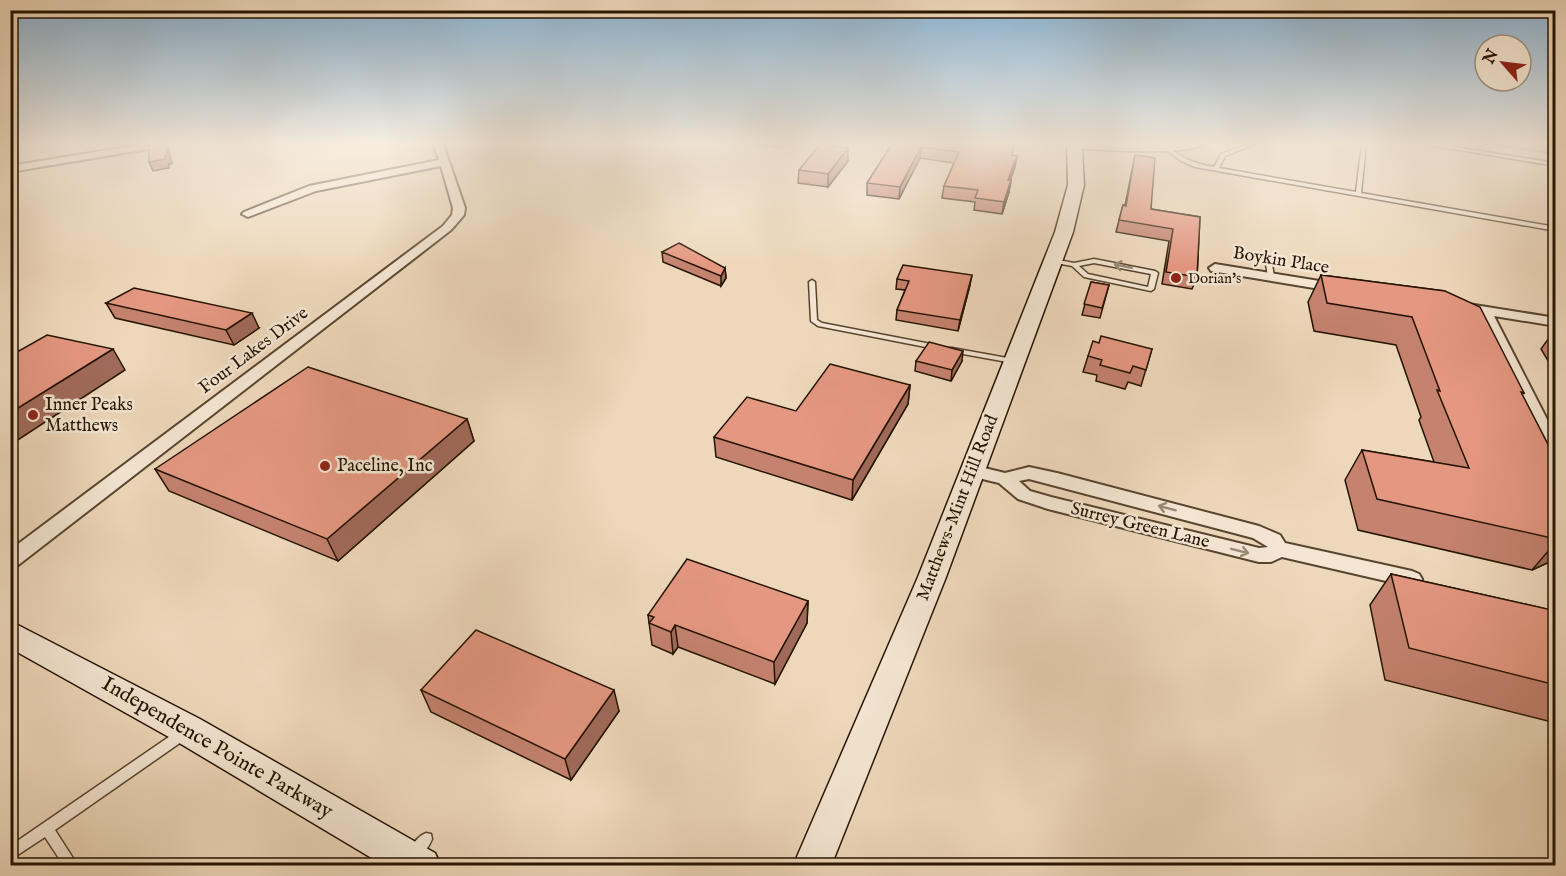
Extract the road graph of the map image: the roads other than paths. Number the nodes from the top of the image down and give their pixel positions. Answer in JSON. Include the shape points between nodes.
{"nodes":[{"id":1,"x":329,"y":185,"type":"edge"},
{"id":2,"x":453,"y":185,"type":"edge"},
{"id":3,"x":1076,"y":185,"type":"edge"},
{"id":4,"x":1308,"y":185,"type":"edge"},
{"id":5,"x":1359,"y":185,"type":"edge"},
{"id":6,"x":1358,"y":194,"type":"junction"},
{"id":7,"x":248,"y":214,"type":"dead end"},
{"id":8,"x":1556,"y":229,"type":"edge"},
{"id":9,"x":1053,"y":261,"type":"junction"},
{"id":10,"x":1074,"y":265,"type":"junction"},
{"id":11,"x":1215,"y":268,"type":"dead end"},
{"id":12,"x":812,"y":282,"type":"dead end"},
{"id":13,"x":1349,"y":290,"type":"edge"},
{"id":14,"x":1451,"y":306,"type":"edge"},
{"id":15,"x":1485,"y":311,"type":"junction"},
{"id":16,"x":1556,"y":322,"type":"edge"},
{"id":17,"x":1014,"y":362,"type":"junction"},
{"id":18,"x":1556,"y":455,"type":"edge"},
{"id":19,"x":972,"y":471,"type":"junction"},
{"id":20,"x":1005,"y":479,"type":"junction"},
{"id":21,"x":1279,"y":549,"type":"junction"},
{"id":22,"x":10,"y":561,"type":"edge"},
{"id":23,"x":1427,"y":583,"type":"edge"},
{"id":24,"x":10,"y":633,"type":"edge"},
{"id":25,"x":188,"y":730,"type":"junction"},
{"id":26,"x":46,"y":829,"type":"junction"},
{"id":27,"x":10,"y":854,"type":"edge"},
{"id":28,"x":409,"y":856,"type":"edge"},
{"id":29,"x":72,"y":866,"type":"edge"},
{"id":30,"x":812,"y":866,"type":"edge"}],
"edges":[{"from":1,"to":7,"type":"street"},
{"from":2,"to":22,"type":"street","name":"Four Lakes Drive","via":[[460,201],[459,212],[447,228]]},
{"from":3,"to":9,"type":"main road","name":"Matthews-Mint Hill Road"},
{"from":4,"to":6,"type":"lane"},
{"from":5,"to":6,"type":"lane"},
{"from":6,"to":8,"type":"lane"},
{"from":9,"to":10,"type":"lane"},
{"from":9,"to":17,"type":"main road","name":"Matthews-Mint Hill Road"},
{"from":10,"to":10,"type":"lane","one_way":true,"via":[[1086,276],[1151,289],[1155,273],[1094,261]]},
{"from":11,"to":13,"type":"street","name":"Boykin Place","via":[[1270,271]]},
{"from":12,"to":17,"type":"lane","via":[[812,314],[820,325]]},
{"from":14,"to":15,"type":"street"},
{"from":15,"to":16,"type":"street"},
{"from":15,"to":18,"type":"street"},
{"from":17,"to":19,"type":"main road","name":"Matthews-Mint Hill Road"},
{"from":19,"to":20,"type":"street","name":"Surrey Green Lane"},
{"from":19,"to":30,"type":"main road","name":"Matthews-Mint Hill Road"},
{"from":21,"to":20,"type":"street","name":"Surrey Green Lane","one_way":true,"via":[[1273,540],[1259,533],[1057,479],[1029,473]]},
{"from":20,"to":21,"type":"street","name":"Surrey Green Lane","one_way":true,"via":[[1024,495],[1048,503],[1259,555],[1271,555]]},
{"from":21,"to":23,"type":"street","name":"Surrey Green Lane"},
{"from":24,"to":25,"type":"main road","name":"Independence Pointe Parkway"},
{"from":25,"to":26,"type":"lane"},
{"from":25,"to":28,"type":"main road","name":"Independence Pointe Parkway"},
{"from":26,"to":27,"type":"lane"},
{"from":26,"to":29,"type":"lane"}]}
